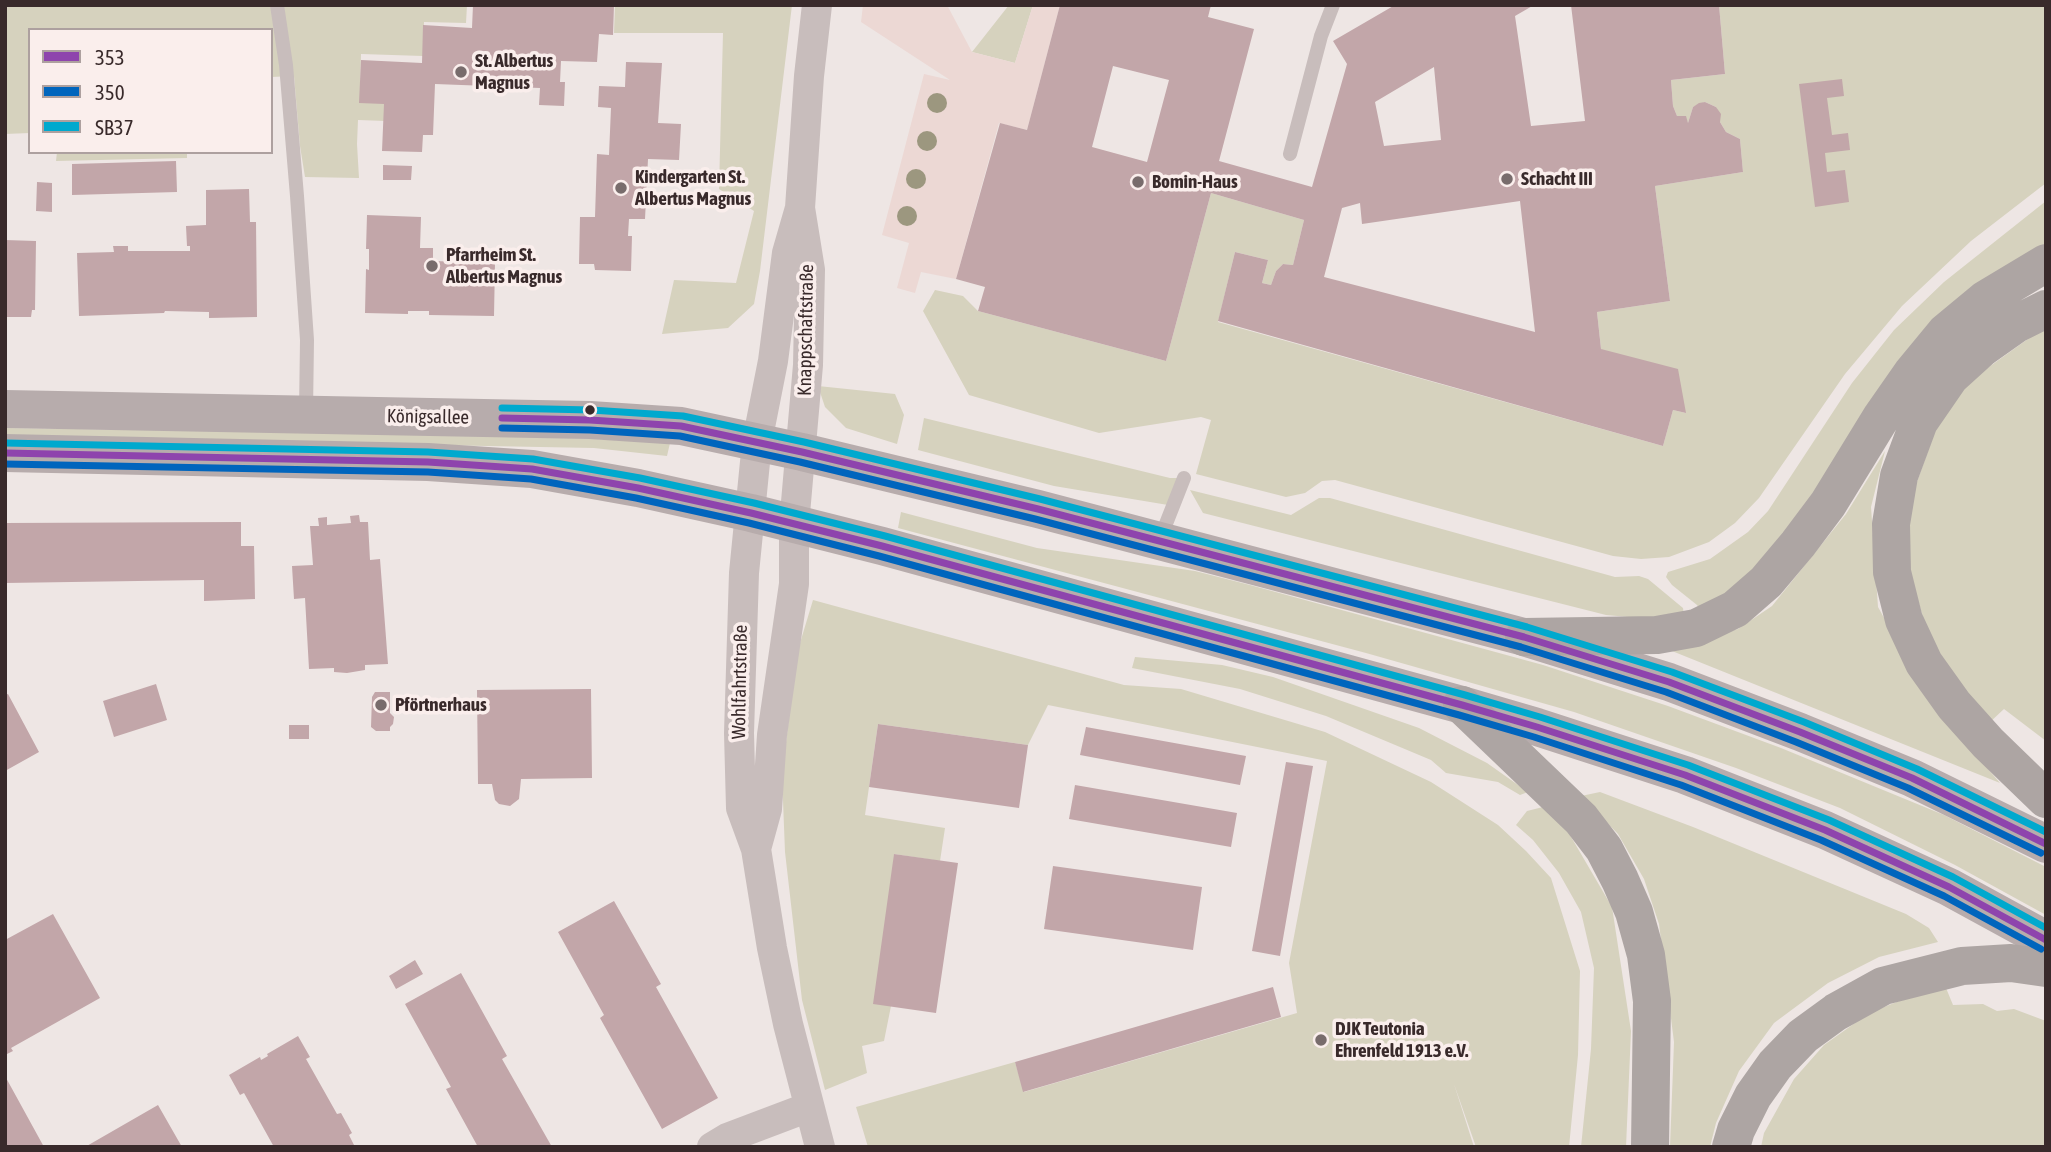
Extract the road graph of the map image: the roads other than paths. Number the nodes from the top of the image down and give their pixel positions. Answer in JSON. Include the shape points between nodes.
{"nodes":[{"id":1,"x":277,"y":5,"type":"edge"},
{"id":2,"x":817,"y":5,"type":"edge"},
{"id":3,"x":1333,"y":5,"type":"edge"},
{"id":4,"x":1290,"y":154,"type":"dead end"},
{"id":5,"x":800,"y":208,"type":"junction"},
{"id":6,"x":2046,"y":263,"type":"edge"},
{"id":7,"x":2046,"y":309,"type":"edge"},
{"id":8,"x":5,"y":409,"type":"edge"},
{"id":9,"x":306,"y":414,"type":"junction"},
{"id":10,"x":757,"y":442,"type":"junction"},
{"id":11,"x":802,"y":452,"type":"junction"},
{"id":12,"x":5,"y":453,"type":"edge"},
{"id":13,"x":1184,"y":478,"type":"dead end"},
{"id":14,"x":751,"y":513,"type":"junction"},
{"id":15,"x":794,"y":524,"type":"junction"},
{"id":16,"x":1159,"y":540,"type":"junction"},
{"id":17,"x":1524,"y":637,"type":"junction"},
{"id":18,"x":1462,"y":705,"type":"junction"},
{"id":19,"x":2046,"y":799,"type":"edge"},
{"id":20,"x":2046,"y":844,"type":"edge"},
{"id":21,"x":756,"y":849,"type":"junction"},
{"id":22,"x":2046,"y":940,"type":"edge"},
{"id":23,"x":2046,"y":968,"type":"edge"},
{"id":24,"x":809,"y":1107,"type":"junction"},
{"id":25,"x":712,"y":1147,"type":"edge"},
{"id":26,"x":820,"y":1147,"type":"edge"},
{"id":27,"x":1650,"y":1147,"type":"edge"},
{"id":28,"x":1731,"y":1147,"type":"edge"}],
"edges":[{"from":1,"to":9,"type":"lane","via":[[297,197],[307,340]]},
{"from":2,"to":5,"type":"street","name":"Knappschaftstraße"},
{"from":3,"to":4,"type":"lane"},
{"from":5,"to":10,"type":"street","name":"Knappschaftstraße","via":[[787,253]]},
{"from":5,"to":11,"type":"street","name":"Knappschaftstraße","via":[[810,270]]},
{"from":6,"to":17,"type":"highway","via":[[1986,299],[1945,333],[1882,416],[1798,544],[1766,582],[1735,608],[1696,628],[1657,635]]},
{"from":7,"to":19,"type":"highway","via":[[1993,340],[1950,377],[1919,422],[1899,476],[1891,524],[1892,572],[1904,620],[1924,663],[1971,724]]},
{"from":8,"to":9,"type":"main road","name":"Königsallee"},
{"from":9,"to":10,"type":"main road","name":"Königsallee","via":[[590,420],[681,426]]},
{"from":10,"to":11,"type":"main road","name":"Königsallee"},
{"from":10,"to":14,"type":"street"},
{"from":11,"to":15,"type":"street"},
{"from":11,"to":16,"type":"main road","name":"Königsallee"},
{"from":12,"to":14,"type":"main road","via":[[519,468]]},
{"from":13,"to":16,"type":"lane"},
{"from":14,"to":15,"type":"main road"},
{"from":14,"to":21,"type":"street","name":"Wohlfahrtstraße","via":[[744,573],[739,746],[741,808]]},
{"from":15,"to":18,"type":"main road"},
{"from":15,"to":21,"type":"street","name":"Wohlfahrtstraße","via":[[794,584],[772,735],[767,808]]},
{"from":16,"to":17,"type":"main road","name":"Königsallee"},
{"from":17,"to":20,"type":"main road","name":"Königsallee","via":[[1669,682],[1800,732],[1912,778]]},
{"from":18,"to":22,"type":"main road","via":[[1685,775],[1825,830],[1949,887]]},
{"from":18,"to":27,"type":"highway","via":[[1581,819],[1604,849],[1634,912],[1652,1001]]},
{"from":21,"to":24,"type":"street","name":"Wohlfahrtstraße","via":[[772,948]]},
{"from":23,"to":28,"type":"highway","via":[[2011,963],[1962,966],[1883,986],[1836,1012],[1803,1036],[1775,1065],[1753,1096]]},
{"from":24,"to":25,"type":"street"},
{"from":24,"to":26,"type":"street","name":"Wohlfahrtstraße"}]}
